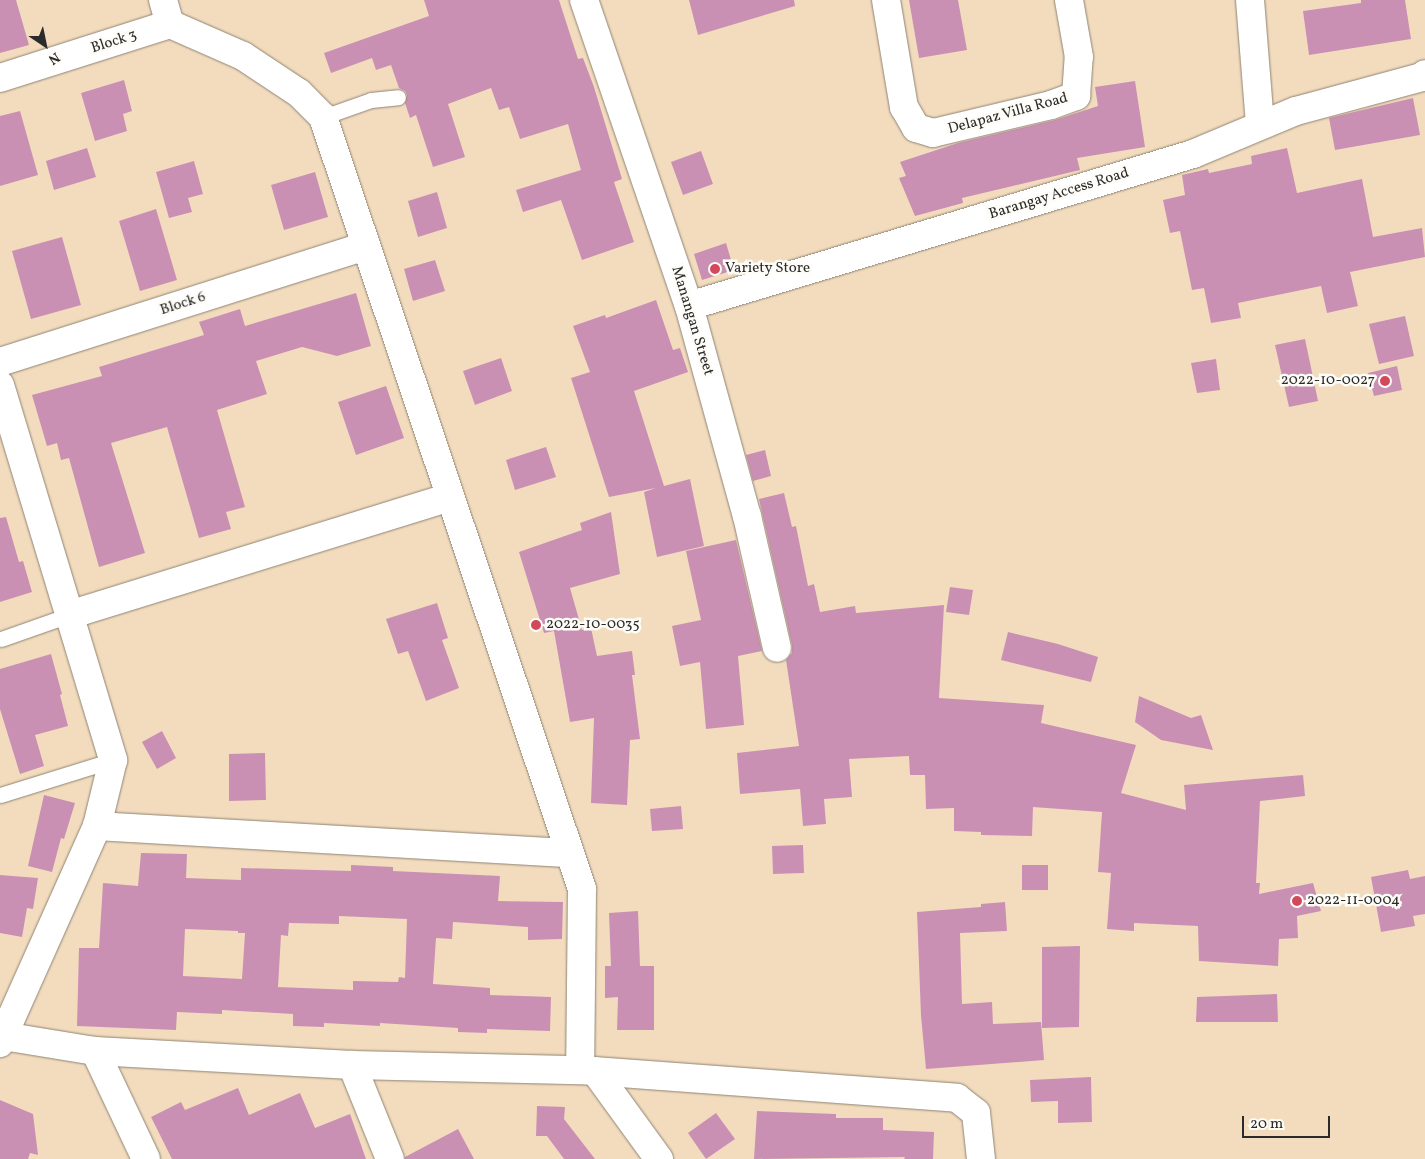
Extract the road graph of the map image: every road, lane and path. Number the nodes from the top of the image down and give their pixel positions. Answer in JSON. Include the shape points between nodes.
{"nodes":[{"id":1,"x":584,"y":0,"type":"edge"},
{"id":2,"x":886,"y":0,"type":"edge"},
{"id":3,"x":1069,"y":0,"type":"edge"},
{"id":4,"x":1250,"y":0,"type":"edge"},
{"id":5,"x":167,"y":12,"type":"edge"},
{"id":6,"x":1425,"y":74,"type":"edge"},
{"id":7,"x":0,"y":78,"type":"edge"},
{"id":8,"x":398,"y":97,"type":"dead end"},
{"id":9,"x":323,"y":118,"type":"junction"},
{"id":10,"x":1260,"y":124,"type":"junction"},
{"id":11,"x":366,"y":246,"type":"junction"},
{"id":12,"x":689,"y":306,"type":"junction"},
{"id":13,"x":0,"y":362,"type":"edge"},
{"id":14,"x":0,"y":385,"type":"edge"},
{"id":15,"x":450,"y":497,"type":"junction"},
{"id":16,"x":69,"y":615,"type":"junction"},
{"id":17,"x":1,"y":639,"type":"edge"},
{"id":18,"x":777,"y":648,"type":"dead end"},
{"id":19,"x":113,"y":760,"type":"junction"},
{"id":20,"x":0,"y":795,"type":"edge"},
{"id":21,"x":97,"y":826,"type":"junction"},
{"id":22,"x":569,"y":853,"type":"junction"},
{"id":23,"x":4,"y":1033,"type":"edge"},
{"id":24,"x":95,"y":1051,"type":"junction"},
{"id":25,"x":352,"y":1065,"type":"junction"},
{"id":26,"x":587,"y":1070,"type":"junction"},
{"id":27,"x":146,"y":1159,"type":"edge"},
{"id":28,"x":390,"y":1159,"type":"edge"},
{"id":29,"x":659,"y":1159,"type":"edge"},
{"id":30,"x":981,"y":1159,"type":"edge"}],
"edges":[{"from":1,"to":12,"type":"street","name":"Manangan Street"},
{"from":2,"to":3,"type":"street","name":"Delapaz Villa Road","via":[[904,107],[916,128],[933,133],[1076,96],[1078,57]]},
{"from":4,"to":10,"type":"street"},
{"from":5,"to":7,"type":"street","name":"Block 3"},
{"from":5,"to":9,"type":"street","via":[[244,56],[299,93]]},
{"from":6,"to":10,"type":"street","name":"Barangay Access Road"},
{"from":8,"to":9,"type":"lane","via":[[371,100]]},
{"from":9,"to":11,"type":"street"},
{"from":10,"to":12,"type":"street","name":"Barangay Access Road","via":[[1193,154]]},
{"from":11,"to":13,"type":"street","name":"Block 6"},
{"from":11,"to":15,"type":"street"},
{"from":12,"to":18,"type":"street","name":"Manangan Street","via":[[746,516]]},
{"from":14,"to":16,"type":"street"},
{"from":15,"to":16,"type":"street"},
{"from":15,"to":22,"type":"street"},
{"from":16,"to":17,"type":"lane"},
{"from":16,"to":19,"type":"street"},
{"from":19,"to":20,"type":"lane"},
{"from":19,"to":21,"type":"street"},
{"from":21,"to":22,"type":"street"},
{"from":21,"to":23,"type":"street"},
{"from":22,"to":26,"type":"street","via":[[582,889]]},
{"from":23,"to":24,"type":"street"},
{"from":24,"to":25,"type":"street"},
{"from":24,"to":27,"type":"street"},
{"from":25,"to":26,"type":"street"},
{"from":25,"to":28,"type":"street"},
{"from":26,"to":29,"type":"street"},
{"from":26,"to":30,"type":"street","via":[[957,1098],[976,1113]]}]}
